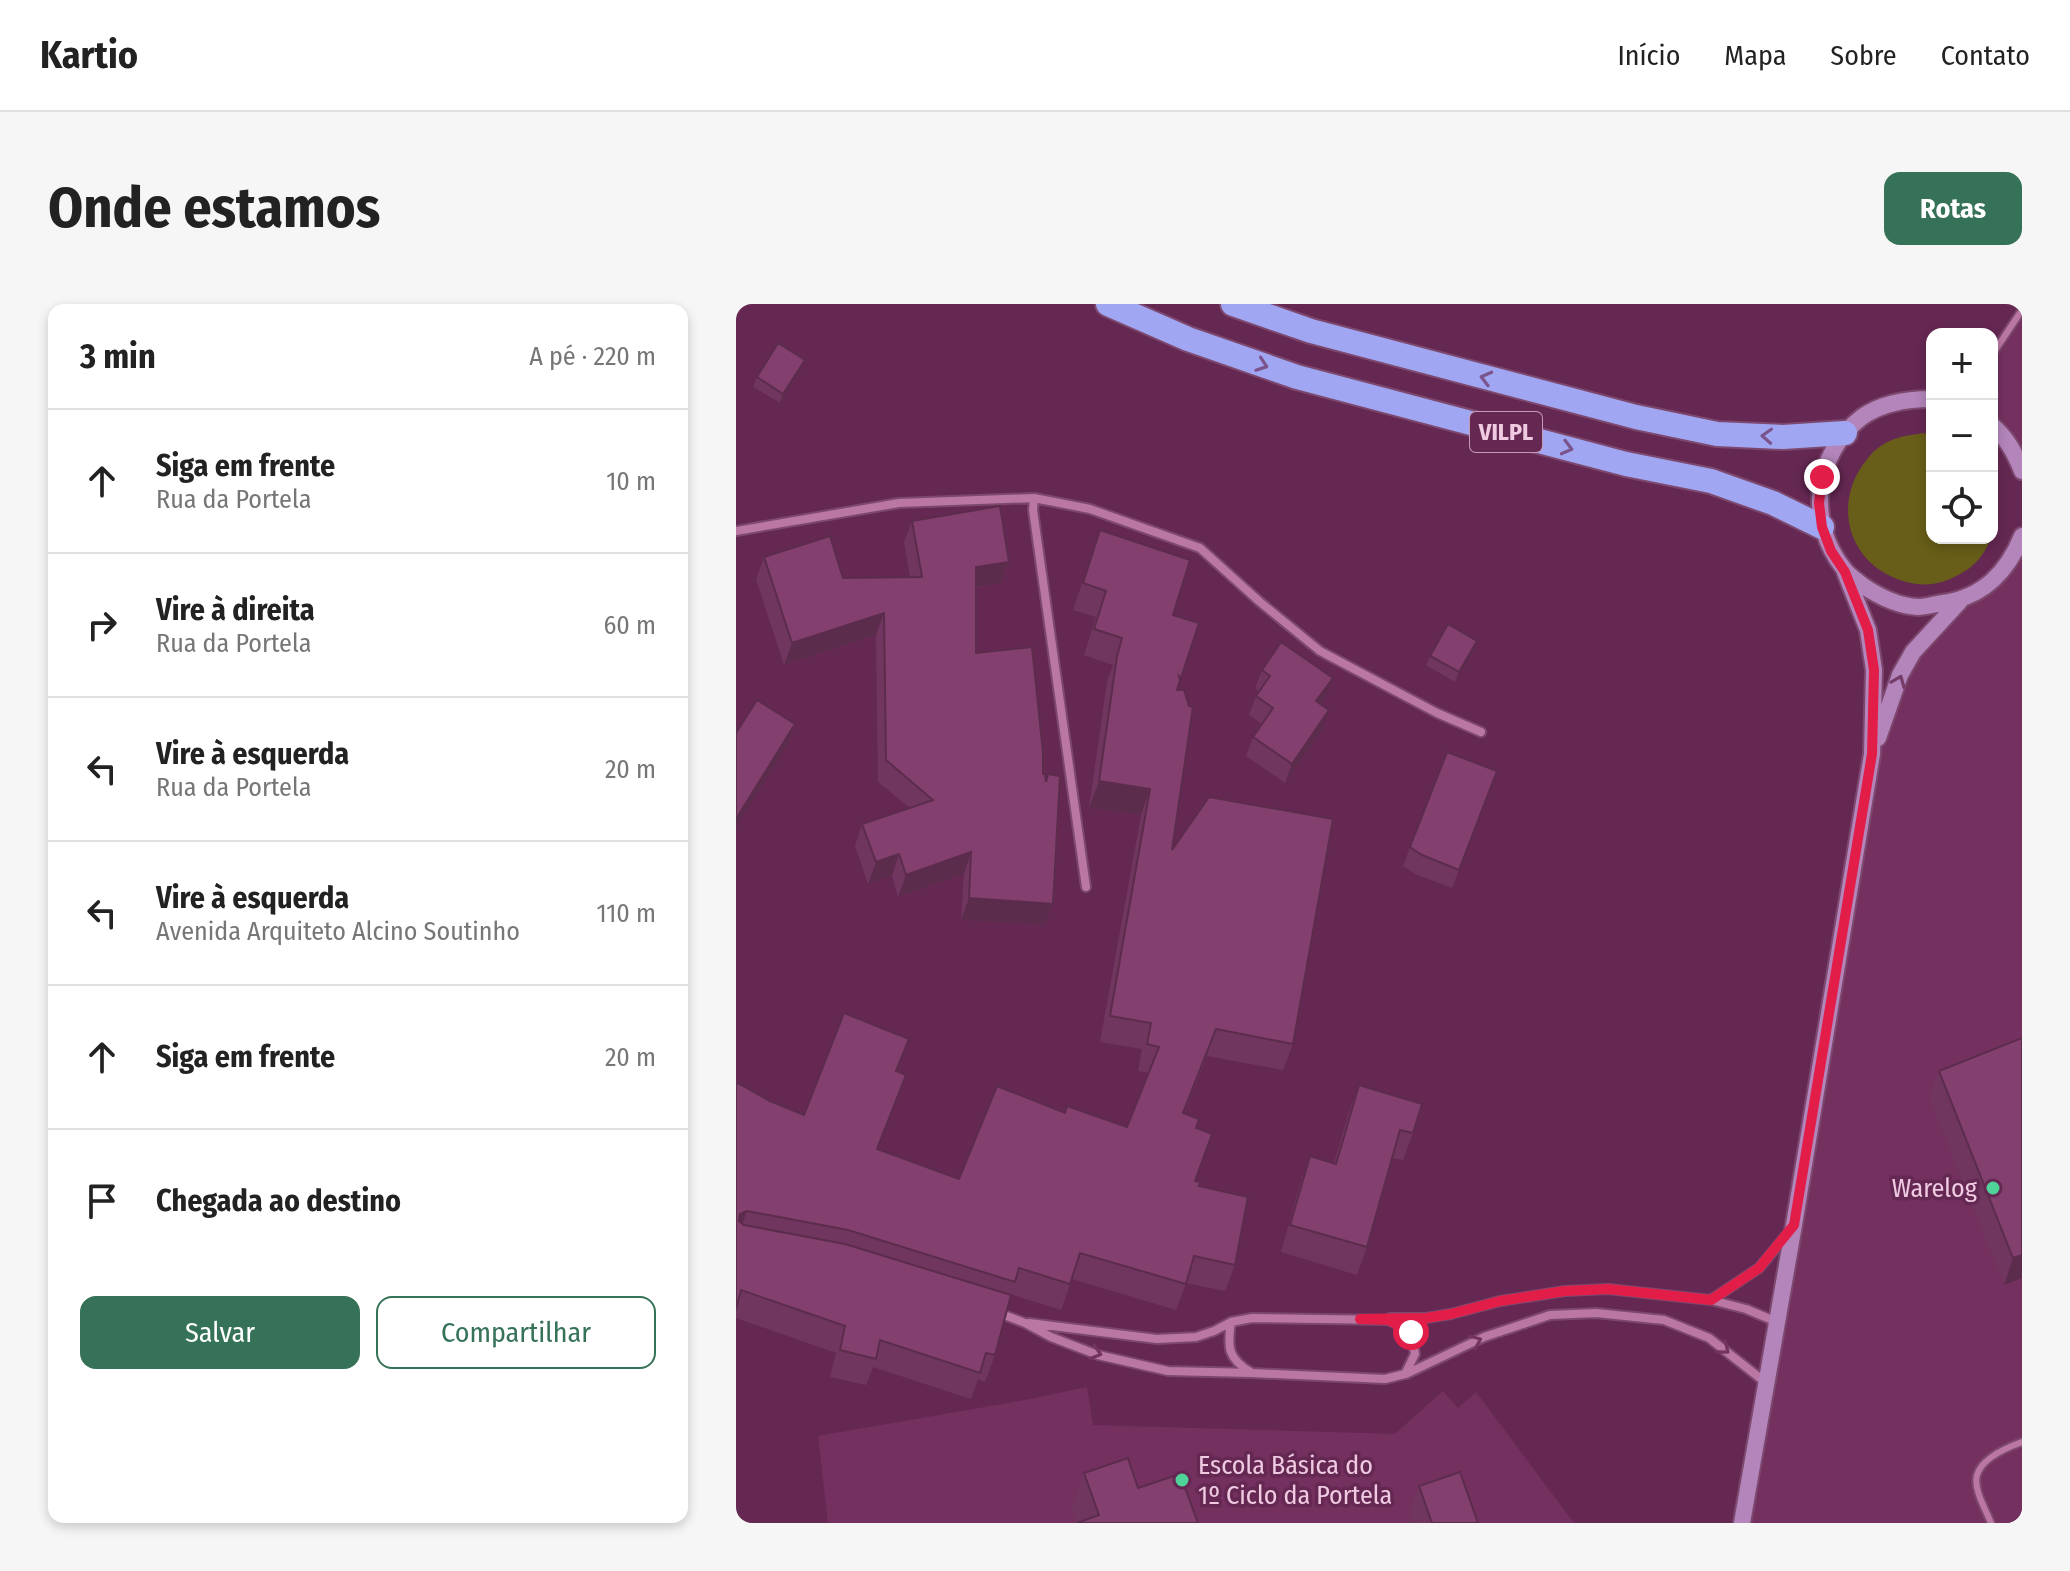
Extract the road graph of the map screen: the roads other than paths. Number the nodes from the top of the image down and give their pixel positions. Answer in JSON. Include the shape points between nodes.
{"nodes":[{"id":1,"x":1108,"y":304,"type":"edge"},
{"id":2,"x":1233,"y":304,"type":"edge"},
{"id":3,"x":2022,"y":310,"type":"edge"},
{"id":4,"x":1998,"y":346,"type":"edge"},
{"id":5,"x":1926,"y":399,"type":"edge"},
{"id":6,"x":1998,"y":430,"type":"edge"},
{"id":7,"x":1845,"y":433,"type":"junction"},
{"id":8,"x":2022,"y":471,"type":"edge"},
{"id":9,"x":1034,"y":498,"type":"junction"},
{"id":10,"x":1822,"y":527,"type":"junction"},
{"id":11,"x":736,"y":531,"type":"edge"},
{"id":12,"x":2022,"y":536,"type":"edge"},
{"id":13,"x":1845,"y":572,"type":"junction"},
{"id":14,"x":1960,"y":601,"type":"junction"},
{"id":15,"x":1481,"y":732,"type":"dead end"},
{"id":16,"x":1872,"y":754,"type":"junction"},
{"id":17,"x":1086,"y":887,"type":"dead end"},
{"id":18,"x":1794,"y":1225,"type":"junction"},
{"id":19,"x":1711,"y":1300,"type":"junction"},
{"id":20,"x":985,"y":1308,"type":"edge"},
{"id":21,"x":1360,"y":1319,"type":"junction"},
{"id":22,"x":1231,"y":1322,"type":"junction"},
{"id":23,"x":1025,"y":1323,"type":"junction"},
{"id":24,"x":1777,"y":1323,"type":"junction"},
{"id":25,"x":1252,"y":1373,"type":"junction"},
{"id":26,"x":1405,"y":1374,"type":"junction"},
{"id":27,"x":1767,"y":1383,"type":"junction"},
{"id":28,"x":2022,"y":1442,"type":"edge"},
{"id":29,"x":1742,"y":1523,"type":"edge"},
{"id":30,"x":1991,"y":1523,"type":"edge"}],
"edges":[{"from":1,"to":10,"type":"highway","number":"VILPL","one_way":true,"via":[[1297,377],[1626,464],[1711,481]]},
{"from":7,"to":2,"type":"highway","number":"VILPL","one_way":true,"via":[[1717,434],[1636,417],[1311,331]]},
{"from":3,"to":4,"type":"lane"},
{"from":5,"to":7,"type":"main road","via":[[1886,405]]},
{"from":6,"to":8,"type":"main road"},
{"from":7,"to":10,"type":"main road","via":[[1822,477]]},
{"from":9,"to":11,"type":"street","via":[[899,503]]},
{"from":9,"to":15,"type":"street","via":[[1090,509],[1200,548],[1320,651]]},
{"from":9,"to":17,"type":"street"},
{"from":10,"to":13,"type":"main road"},
{"from":12,"to":14,"type":"main road","via":[[2001,573]]},
{"from":13,"to":14,"type":"main road","via":[[1879,597],[1919,607]]},
{"from":13,"to":16,"type":"main road","via":[[1868,630],[1874,670]]},
{"from":16,"to":14,"type":"main road","one_way":true,"via":[[1913,652]]},
{"from":16,"to":18,"type":"main road"},
{"from":18,"to":19,"type":"street","via":[[1759,1268]]},
{"from":18,"to":24,"type":"main road"},
{"from":19,"to":21,"type":"street","via":[[1608,1289],[1565,1291],[1426,1318]]},
{"from":19,"to":24,"type":"street"},
{"from":20,"to":23,"type":"street"},
{"from":21,"to":22,"type":"street"},
{"from":21,"to":26,"type":"street","via":[[1389,1320],[1411,1332],[1415,1354]]},
{"from":22,"to":23,"type":"street","via":[[1196,1337],[1157,1339]]},
{"from":22,"to":25,"type":"street","via":[[1228,1344],[1238,1364]]},
{"from":23,"to":25,"type":"street","one_way":true,"via":[[1098,1355],[1168,1371]]},
{"from":24,"to":27,"type":"main road"},
{"from":25,"to":26,"type":"street","via":[[1385,1379]]},
{"from":26,"to":27,"type":"street","one_way":true,"via":[[1484,1337],[1550,1315],[1596,1313],[1664,1320],[1709,1338]]},
{"from":27,"to":29,"type":"main road"},
{"from":28,"to":30,"type":"lane","via":[[1987,1460],[1977,1474]]}]}
